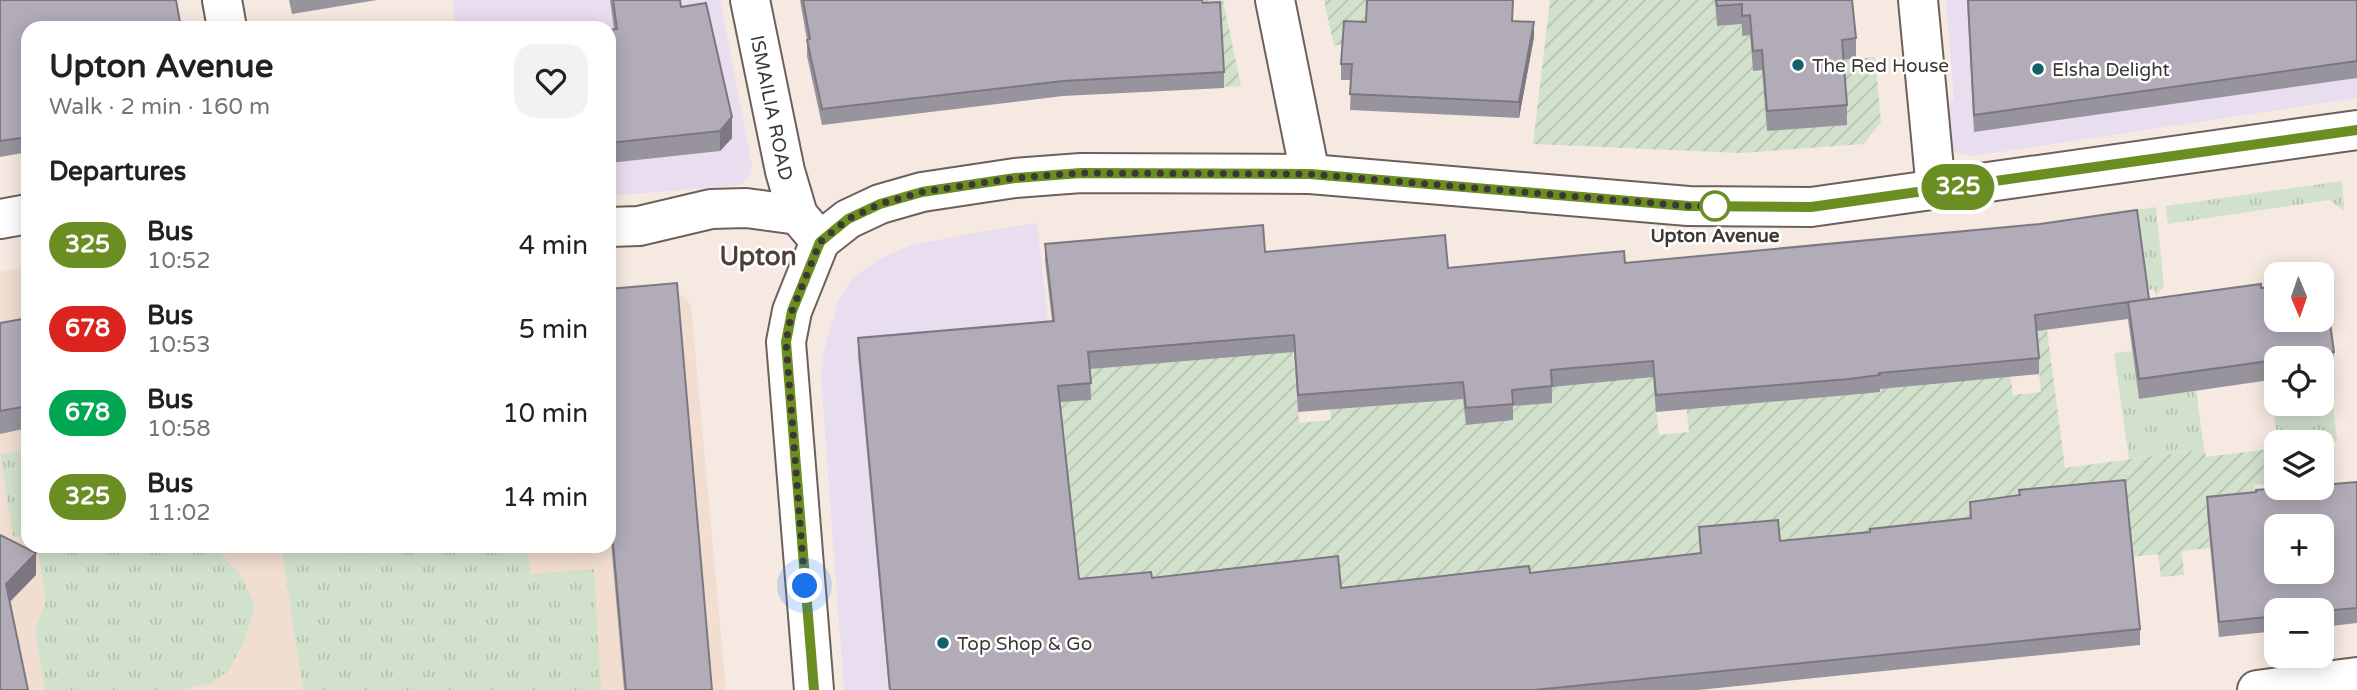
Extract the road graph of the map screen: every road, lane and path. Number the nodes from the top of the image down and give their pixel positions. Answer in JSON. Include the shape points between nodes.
{"nodes":[{"id":1,"x":222,"y":0,"type":"edge"},
{"id":2,"x":750,"y":0,"type":"edge"},
{"id":3,"x":1275,"y":0,"type":"edge"},
{"id":4,"x":1918,"y":0,"type":"edge"},
{"id":5,"x":226,"y":21,"type":"edge"},
{"id":6,"x":2357,"y":130,"type":"edge"},
{"id":7,"x":1310,"y":174,"type":"junction"},
{"id":8,"x":1936,"y":190,"type":"junction"},
{"id":9,"x":21,"y":215,"type":"edge"},
{"id":10,"x":0,"y":219,"type":"edge"},
{"id":11,"x":616,"y":228,"type":"edge"},
{"id":12,"x":809,"y":228,"type":"junction"},
{"id":13,"x":2357,"y":677,"type":"edge"},
{"id":14,"x":814,"y":690,"type":"edge"},
{"id":15,"x":2256,"y":690,"type":"edge"}],
"edges":[{"from":1,"to":5,"type":"main road"},
{"from":2,"to":12,"type":"main road","name":"ISMAILIA ROAD","via":[[785,171]]},
{"from":3,"to":7,"type":"main road"},
{"from":4,"to":8,"type":"main road"},
{"from":6,"to":8,"type":"main road"},
{"from":7,"to":8,"type":"main road","via":[[1688,206],[1811,207]]},
{"from":7,"to":12,"type":"main road","via":[[1081,173],[1015,178],[922,192]]},
{"from":9,"to":10,"type":"main road"},
{"from":11,"to":12,"type":"main road","via":[[711,209],[746,208]]},
{"from":12,"to":14,"type":"main road","via":[[786,342]]},
{"from":13,"to":15,"type":"main road"}]}
